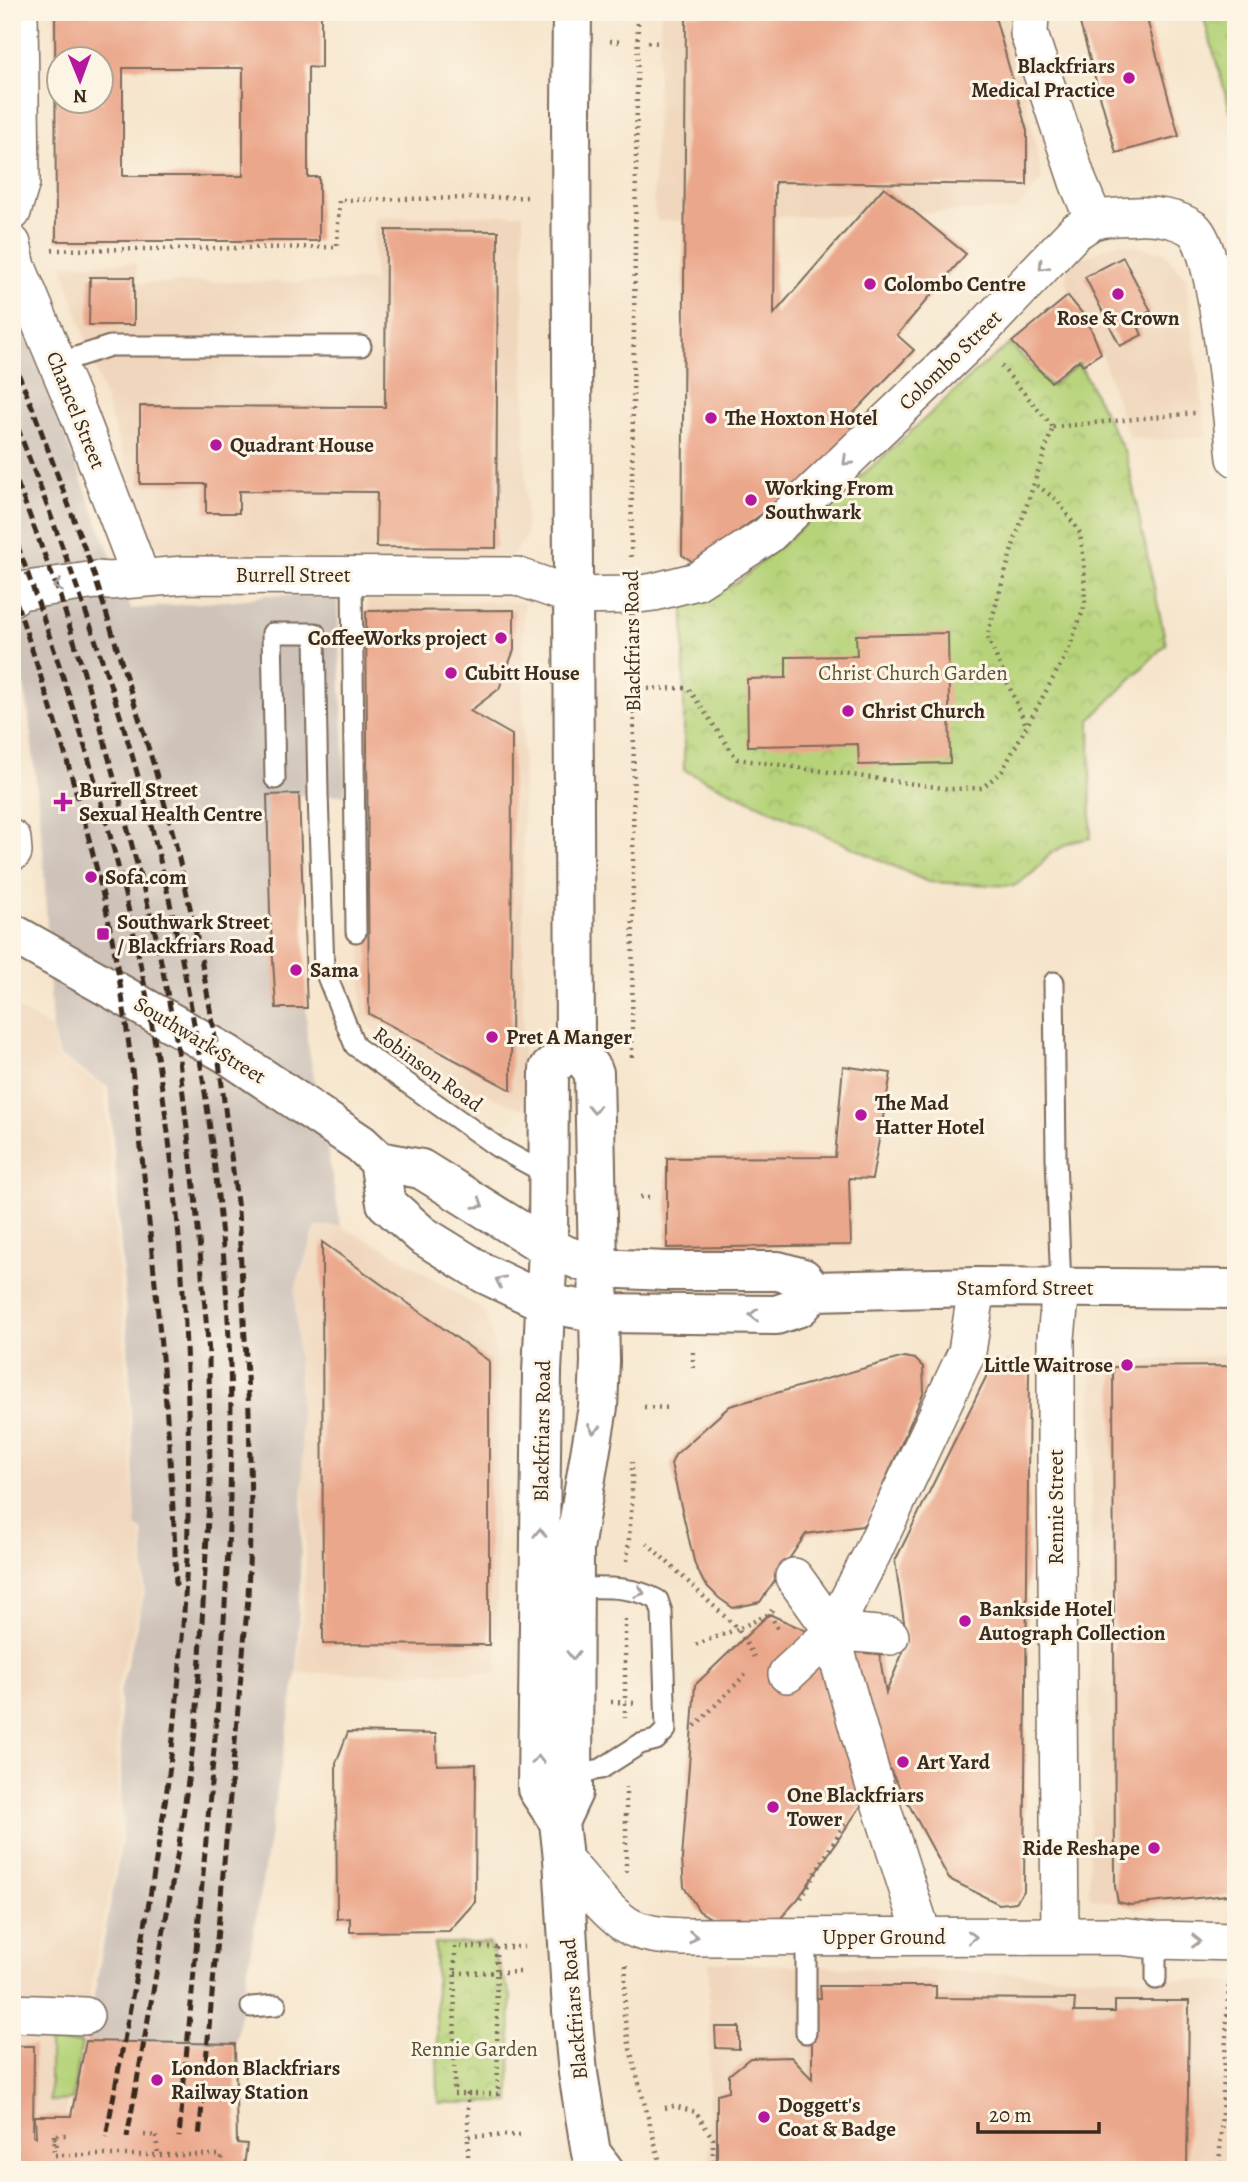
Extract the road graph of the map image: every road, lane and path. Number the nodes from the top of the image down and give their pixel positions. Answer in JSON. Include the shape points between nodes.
{"nodes":[{"id":1,"x":19,"y":12,"type":"edge"},
{"id":2,"x":572,"y":12,"type":"edge"},
{"id":3,"x":638,"y":12,"type":"edge"},
{"id":4,"x":1030,"y":12,"type":"edge"},
{"id":5,"x":648,"y":42,"type":"dead end"},
{"id":6,"x":659,"y":43,"type":"dead end"},
{"id":7,"x":531,"y":197,"type":"dead end"},
{"id":8,"x":12,"y":212,"type":"edge"},
{"id":9,"x":1094,"y":220,"type":"junction"},
{"id":10,"x":12,"y":244,"type":"edge"},
{"id":11,"x":13,"y":250,"type":"edge"},
{"id":12,"x":975,"y":337,"type":"junction"},
{"id":13,"x":361,"y":346,"type":"dead end"},
{"id":14,"x":58,"y":363,"type":"junction"},
{"id":15,"x":1230,"y":410,"type":"junction"},
{"id":16,"x":1053,"y":427,"type":"junction"},
{"id":17,"x":1236,"y":458,"type":"edge"},
{"id":18,"x":1034,"y":483,"type":"junction"},
{"id":19,"x":352,"y":576,"type":"junction"},
{"id":20,"x":140,"y":577,"type":"junction"},
{"id":21,"x":573,"y":596,"type":"junction"},
{"id":22,"x":631,"y":596,"type":"junction"},
{"id":23,"x":12,"y":597,"type":"edge"},
{"id":24,"x":634,"y":689,"type":"junction"},
{"id":25,"x":1026,"y":726,"type":"junction"},
{"id":26,"x":275,"y":779,"type":"dead end"},
{"id":27,"x":356,"y":932,"type":"dead end"},
{"id":28,"x":12,"y":933,"type":"edge"},
{"id":29,"x":1054,"y":982,"type":"dead end"},
{"id":30,"x":575,"y":1046,"type":"junction"},
{"id":31,"x":632,"y":1061,"type":"dead end"},
{"id":32,"x":379,"y":1161,"type":"junction"},
{"id":33,"x":550,"y":1176,"type":"junction"},
{"id":34,"x":640,"y":1197,"type":"dead end"},
{"id":35,"x":652,"y":1197,"type":"dead end"},
{"id":36,"x":548,"y":1248,"type":"junction"},
{"id":37,"x":599,"y":1268,"type":"junction"},
{"id":38,"x":977,"y":1287,"type":"junction"},
{"id":39,"x":1061,"y":1288,"type":"junction"},
{"id":40,"x":1236,"y":1289,"type":"edge"},
{"id":41,"x":814,"y":1291,"type":"junction"},
{"id":42,"x":546,"y":1303,"type":"junction"},
{"id":43,"x":600,"y":1312,"type":"junction"},
{"id":44,"x":693,"y":1351,"type":"dead end"},
{"id":45,"x":693,"y":1373,"type":"dead end"},
{"id":46,"x":644,"y":1407,"type":"dead end"},
{"id":47,"x":671,"y":1408,"type":"dead end"},
{"id":48,"x":794,"y":1577,"type":"dead end"},
{"id":49,"x":573,"y":1588,"type":"junction"},
{"id":50,"x":738,"y":1629,"type":"dead end"},
{"id":51,"x":832,"y":1631,"type":"junction"},
{"id":52,"x":890,"y":1636,"type":"dead end"},
{"id":53,"x":787,"y":1674,"type":"dead end"},
{"id":54,"x":604,"y":1702,"type":"dead end"},
{"id":55,"x":645,"y":1703,"type":"dead end"},
{"id":56,"x":693,"y":1728,"type":"dead end"},
{"id":57,"x":574,"y":1774,"type":"junction"},
{"id":58,"x":872,"y":1777,"type":"junction"},
{"id":59,"x":561,"y":1840,"type":"junction"},
{"id":60,"x":918,"y":1921,"type":"dead end"},
{"id":61,"x":1060,"y":1936,"type":"junction"},
{"id":62,"x":792,"y":1937,"type":"junction"},
{"id":63,"x":1156,"y":1940,"type":"junction"},
{"id":64,"x":1233,"y":1942,"type":"edge"},
{"id":65,"x":496,"y":1947,"type":"junction"},
{"id":66,"x":524,"y":1947,"type":"dead end"},
{"id":67,"x":626,"y":1964,"type":"dead end"},
{"id":68,"x":525,"y":1972,"type":"dead end"},
{"id":69,"x":455,"y":1973,"type":"junction"},
{"id":70,"x":497,"y":1973,"type":"junction"},
{"id":71,"x":1156,"y":1979,"type":"dead end"},
{"id":72,"x":276,"y":2005,"type":"dead end"},
{"id":73,"x":251,"y":2007,"type":"dead end"},
{"id":74,"x":12,"y":2013,"type":"edge"},
{"id":75,"x":85,"y":2016,"type":"dead end"},
{"id":76,"x":806,"y":2033,"type":"dead end"},
{"id":77,"x":468,"y":2094,"type":"junction"},
{"id":78,"x":665,"y":2108,"type":"dead end"},
{"id":79,"x":66,"y":2135,"type":"dead end"},
{"id":80,"x":144,"y":2135,"type":"dead end"},
{"id":81,"x":523,"y":2135,"type":"dead end"},
{"id":82,"x":54,"y":2136,"type":"junction"},
{"id":83,"x":156,"y":2136,"type":"junction"},
{"id":84,"x":468,"y":2136,"type":"junction"},
{"id":85,"x":57,"y":2146,"type":"dead end"},
{"id":86,"x":154,"y":2146,"type":"dead end"},
{"id":87,"x":158,"y":2155,"type":"junction"},
{"id":88,"x":592,"y":2164,"type":"edge"},
{"id":89,"x":220,"y":2166,"type":"dead end"},
{"id":90,"x":468,"y":2170,"type":"edge"},
{"id":91,"x":662,"y":2170,"type":"edge"},
{"id":92,"x":713,"y":2170,"type":"edge"},
{"id":93,"x":1219,"y":2170,"type":"edge"}],
"edges":[{"from":1,"to":8,"type":"street","via":[[21,182]]},
{"from":2,"to":21,"type":"main road"},
{"from":3,"to":22,"type":"path","name":"Blackfriars Road"},
{"from":4,"to":9,"type":"street","via":[[1029,34]]},
{"from":5,"to":6,"type":"path"},
{"from":7,"to":11,"type":"path","via":[[339,200],[337,247]]},
{"from":9,"to":12,"type":"street","name":"Colombo Street","one_way":true,"via":[[1076,232]]},
{"from":9,"to":15,"type":"street","via":[[1148,215],[1194,229],[1211,274]]},
{"from":10,"to":11,"type":"street","name":"Chancel Street"},
{"from":11,"to":14,"type":"street","name":"Chancel Street"},
{"from":12,"to":16,"type":"path"},
{"from":12,"to":22,"type":"street","name":"Colombo Street","one_way":true,"via":[[768,535],[696,581]]},
{"from":13,"to":14,"type":"lane","via":[[110,346]]},
{"from":14,"to":20,"type":"street","name":"Chancel Street"},
{"from":15,"to":16,"type":"path"},
{"from":15,"to":17,"type":"street"},
{"from":16,"to":18,"type":"path"},
{"from":18,"to":25,"type":"path","via":[[987,636]]},
{"from":18,"to":25,"type":"path","via":[[1058,501],[1080,533],[1085,605],[1068,651]]},
{"from":19,"to":20,"type":"street","name":"Burrell Street"},
{"from":19,"to":21,"type":"street","name":"Burrell Street","via":[[516,576]]},
{"from":19,"to":27,"type":"lane"},
{"from":20,"to":23,"type":"street","name":"Burrell Street","one_way":true,"via":[[20,591]]},
{"from":21,"to":22,"type":"street","name":"Colombo Street"},
{"from":21,"to":30,"type":"main road"},
{"from":22,"to":24,"type":"path","name":"Blackfriars Road"},
{"from":24,"to":25,"type":"path","via":[[688,688],[737,759],[950,789],[982,788],[1002,771]]},
{"from":24,"to":31,"type":"path","name":"Blackfriars Road"},
{"from":26,"to":33,"type":"lane","name":"Robinson Road","via":[[272,633],[315,633],[324,969],[355,1046],[498,1147]]},
{"from":28,"to":32,"type":"main road","name":"Southwark Street","via":[[227,1054],[361,1144]]},
{"from":29,"to":39,"type":"lane"},
{"from":30,"to":33,"type":"main road","name":"Blackfriars Road","via":[[549,1069]]},
{"from":30,"to":37,"type":"main road","name":"Blackfriars Road","one_way":true,"via":[[594,1073]]},
{"from":32,"to":36,"type":"main road","name":"Southwark Street","one_way":true,"via":[[421,1169]]},
{"from":42,"to":32,"type":"main road","one_way":true,"via":[[485,1274],[422,1235],[386,1203]]},
{"from":33,"to":36,"type":"main road","name":"Blackfriars Road"},
{"from":34,"to":35,"type":"path"},
{"from":36,"to":37,"type":"main road","name":"Southwark Street"},
{"from":36,"to":42,"type":"main road","name":"Blackfriars Road"},
{"from":37,"to":41,"type":"main road","via":[[778,1271],[803,1278]]},
{"from":37,"to":43,"type":"main road","name":"Blackfriars Road"},
{"from":38,"to":39,"type":"main road","name":"Stamford Street"},
{"from":38,"to":41,"type":"main road","name":"Stamford Street"},
{"from":38,"to":51,"type":"street","via":[[967,1352]]},
{"from":39,"to":40,"type":"main road","name":"Stamford Street"},
{"from":39,"to":61,"type":"street","name":"Rennie Street","via":[[1056,1338]]},
{"from":41,"to":43,"type":"main road","one_way":true,"via":[[800,1307],[776,1315]]},
{"from":42,"to":43,"type":"main road"},
{"from":59,"to":42,"type":"main road","name":"Blackfriars Road","one_way":true,"via":[[537,1790]]},
{"from":43,"to":49,"type":"main road","name":"Blackfriars Road","one_way":true,"via":[[598,1407],[574,1549]]},
{"from":44,"to":45,"type":"path"},
{"from":46,"to":47,"type":"path"},
{"from":48,"to":51,"type":"street"},
{"from":49,"to":57,"type":"main road","name":"Blackfriars Road","one_way":true},
{"from":49,"to":57,"type":"lane","one_way":true,"via":[[626,1588],[658,1600],[666,1730],[601,1769]]},
{"from":50,"to":56,"type":"path","via":[[757,1663]]},
{"from":51,"to":52,"type":"street"},
{"from":51,"to":53,"type":"street"},
{"from":51,"to":58,"type":"street"},
{"from":54,"to":55,"type":"path"},
{"from":57,"to":59,"type":"main road","name":"Blackfriars Road"},
{"from":58,"to":60,"type":"street"},
{"from":58,"to":62,"type":"path"},
{"from":59,"to":62,"type":"street","name":"Upper Ground","one_way":true,"via":[[608,1909],[626,1925],[655,1935]]},
{"from":59,"to":88,"type":"main road","name":"Blackfriars Road","via":[[578,2074]]},
{"from":62,"to":61,"type":"street","name":"Upper Ground","one_way":true},
{"from":61,"to":63,"type":"street","name":"Upper Ground"},
{"from":62,"to":76,"type":"lane"},
{"from":63,"to":64,"type":"street","name":"Upper Ground","one_way":true},
{"from":63,"to":71,"type":"lane"},
{"from":64,"to":93,"type":"path"},
{"from":65,"to":66,"type":"path"},
{"from":65,"to":69,"type":"path","via":[[455,1947]]},
{"from":65,"to":70,"type":"path"},
{"from":67,"to":91,"type":"path","via":[[624,2015]]},
{"from":68,"to":70,"type":"path"},
{"from":69,"to":70,"type":"path"},
{"from":69,"to":77,"type":"path","via":[[454,2094]]},
{"from":70,"to":77,"type":"path","via":[[498,2094]]},
{"from":72,"to":73,"type":"lane"},
{"from":74,"to":75,"type":"street"},
{"from":77,"to":84,"type":"path"},
{"from":78,"to":92,"type":"path","via":[[696,2112],[712,2139]]},
{"from":79,"to":82,"type":"path"},
{"from":80,"to":83,"type":"path"},
{"from":81,"to":84,"type":"path"},
{"from":82,"to":85,"type":"path","bridge":true},
{"from":82,"to":87,"type":"path","bridge":true,"via":[[54,2155]]},
{"from":83,"to":86,"type":"path"},
{"from":83,"to":87,"type":"path"},
{"from":84,"to":90,"type":"path"},
{"from":87,"to":89,"type":"path","bridge":true,"via":[[223,2155]]}]}
